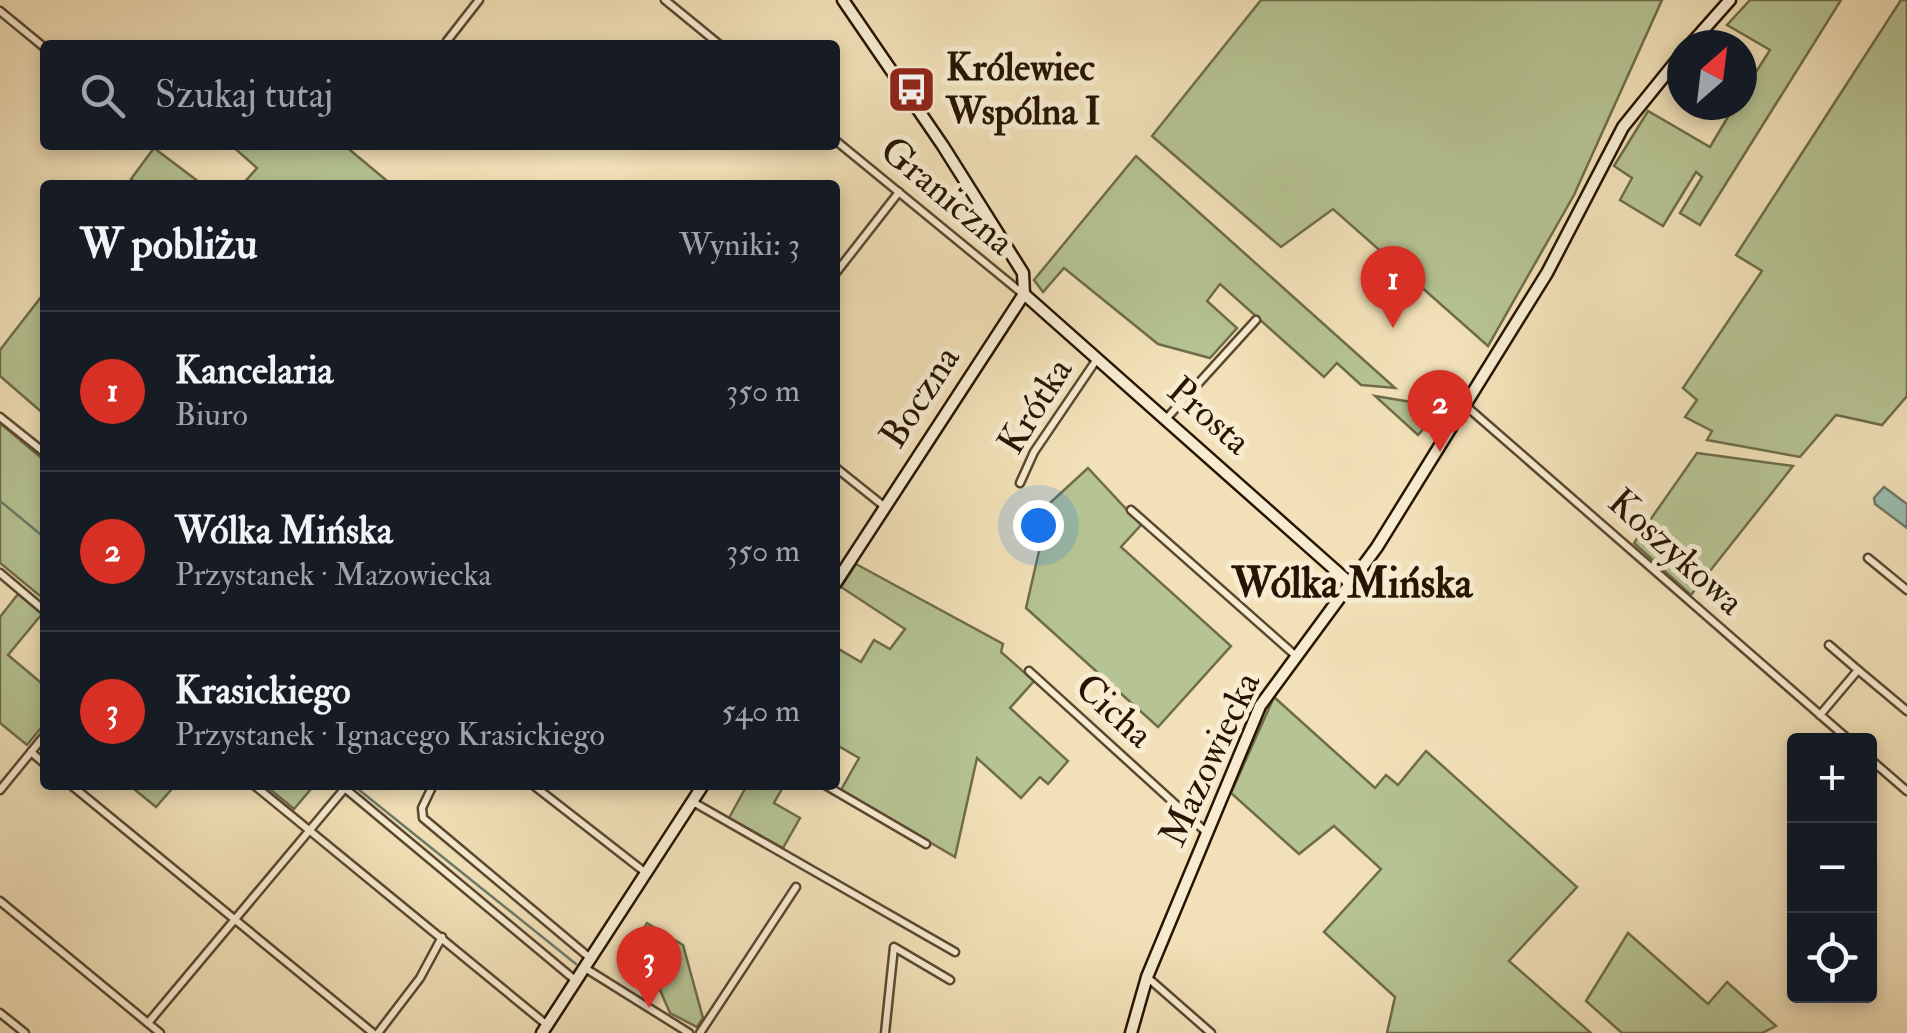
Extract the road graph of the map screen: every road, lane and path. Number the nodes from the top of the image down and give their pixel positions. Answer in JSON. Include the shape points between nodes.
{"nodes":[{"id":1,"x":479,"y":0,"type":"edge"},
{"id":2,"x":665,"y":0,"type":"edge"},
{"id":3,"x":843,"y":0,"type":"edge"},
{"id":4,"x":1730,"y":0,"type":"edge"},
{"id":5,"x":0,"y":11,"type":"edge"},
{"id":6,"x":1703,"y":30,"type":"edge"},
{"id":7,"x":448,"y":40,"type":"edge"},
{"id":8,"x":714,"y":40,"type":"edge"},
{"id":9,"x":40,"y":44,"type":"edge"},
{"id":10,"x":1667,"y":72,"type":"edge"},
{"id":11,"x":840,"y":144,"type":"edge"},
{"id":12,"x":898,"y":192,"type":"junction"},
{"id":13,"x":840,"y":267,"type":"edge"},
{"id":14,"x":1024,"y":294,"type":"junction"},
{"id":15,"x":1256,"y":320,"type":"dead end"},
{"id":16,"x":1098,"y":358,"type":"junction"},
{"id":17,"x":1466,"y":406,"type":"junction"},
{"id":18,"x":0,"y":416,"type":"edge"},
{"id":19,"x":1166,"y":419,"type":"junction"},
{"id":20,"x":40,"y":450,"type":"edge"},
{"id":21,"x":840,"y":471,"type":"edge"},
{"id":22,"x":1020,"y":483,"type":"dead end"},
{"id":23,"x":885,"y":507,"type":"junction"},
{"id":24,"x":1131,"y":510,"type":"dead end"},
{"id":25,"x":1868,"y":558,"type":"dead end"},
{"id":26,"x":0,"y":573,"type":"edge"},
{"id":27,"x":840,"y":576,"type":"edge"},
{"id":28,"x":1352,"y":585,"type":"junction"},
{"id":29,"x":1907,"y":590,"type":"edge"},
{"id":30,"x":40,"y":607,"type":"edge"},
{"id":31,"x":1829,"y":646,"type":"dead end"},
{"id":32,"x":1296,"y":656,"type":"junction"},
{"id":33,"x":1858,"y":670,"type":"junction"},
{"id":34,"x":1029,"y":672,"type":"dead end"},
{"id":35,"x":1907,"y":710,"type":"edge"},
{"id":36,"x":1820,"y":715,"type":"junction"},
{"id":37,"x":1840,"y":733,"type":"edge"},
{"id":38,"x":40,"y":740,"type":"edge"},
{"id":39,"x":31,"y":752,"type":"junction"},
{"id":40,"x":40,"y":760,"type":"edge"},
{"id":41,"x":1877,"y":765,"type":"edge"},
{"id":42,"x":0,"y":790,"type":"edge"},
{"id":43,"x":77,"y":790,"type":"edge"},
{"id":44,"x":260,"y":790,"type":"edge"},
{"id":45,"x":341,"y":790,"type":"edge"},
{"id":46,"x":347,"y":790,"type":"edge"},
{"id":47,"x":431,"y":790,"type":"edge"},
{"id":48,"x":539,"y":790,"type":"edge"},
{"id":49,"x":700,"y":790,"type":"edge"},
{"id":50,"x":834,"y":790,"type":"edge"},
{"id":51,"x":1907,"y":792,"type":"edge"},
{"id":52,"x":692,"y":802,"type":"junction"},
{"id":53,"x":310,"y":829,"type":"junction"},
{"id":54,"x":1206,"y":832,"type":"junction"},
{"id":55,"x":926,"y":844,"type":"dead end"},
{"id":56,"x":646,"y":873,"type":"junction"},
{"id":57,"x":796,"y":887,"type":"dead end"},
{"id":58,"x":0,"y":901,"type":"edge"},
{"id":59,"x":236,"y":920,"type":"junction"},
{"id":60,"x":442,"y":937,"type":"junction"},
{"id":61,"x":956,"y":952,"type":"dead end"},
{"id":62,"x":588,"y":963,"type":"junction"},
{"id":63,"x":1148,"y":977,"type":"junction"},
{"id":64,"x":950,"y":980,"type":"dead end"},
{"id":65,"x":576,"y":981,"type":"junction"},
{"id":66,"x":0,"y":1013,"type":"edge"},
{"id":67,"x":148,"y":1023,"type":"junction"},
{"id":68,"x":544,"y":1029,"type":"edge"},
{"id":69,"x":25,"y":1033,"type":"edge"},
{"id":70,"x":160,"y":1033,"type":"edge"},
{"id":71,"x":376,"y":1033,"type":"edge"},
{"id":72,"x":690,"y":1033,"type":"edge"},
{"id":73,"x":700,"y":1033,"type":"edge"},
{"id":74,"x":885,"y":1033,"type":"edge"},
{"id":75,"x":1131,"y":1033,"type":"edge"},
{"id":76,"x":1211,"y":1033,"type":"edge"}],
"edges":[{"from":1,"to":7,"type":"street"},
{"from":2,"to":8,"type":"street"},
{"from":3,"to":14,"type":"street","via":[[1013,257]]},
{"from":4,"to":6,"type":"street"},
{"from":5,"to":9,"type":"street"},
{"from":10,"to":17,"type":"street","name":"Mazowiecka","via":[[1628,119],[1569,237]]},
{"from":11,"to":12,"type":"street","name":"Graniczna"},
{"from":12,"to":13,"type":"street"},
{"from":12,"to":14,"type":"street","name":"Graniczna"},
{"from":14,"to":16,"type":"street","name":"Prosta"},
{"from":14,"to":23,"type":"street","name":"Boczna"},
{"from":15,"to":19,"type":"street"},
{"from":16,"to":19,"type":"street","name":"Prosta"},
{"from":16,"to":22,"type":"street","name":"Krótka"},
{"from":17,"to":28,"type":"street","name":"Mazowiecka"},
{"from":17,"to":36,"type":"street","name":"Koszykowa"},
{"from":18,"to":20,"type":"street"},
{"from":19,"to":28,"type":"street","name":"Prosta"},
{"from":21,"to":23,"type":"street"},
{"from":23,"to":27,"type":"street","name":"Boczna"},
{"from":24,"to":32,"type":"street"},
{"from":25,"to":29,"type":"street"},
{"from":26,"to":30,"type":"street"},
{"from":28,"to":32,"type":"street","name":"Mazowiecka"},
{"from":31,"to":33,"type":"street"},
{"from":32,"to":54,"type":"street","name":"Mazowiecka","via":[[1260,706]]},
{"from":33,"to":35,"type":"street"},
{"from":33,"to":36,"type":"street"},
{"from":34,"to":54,"type":"street","name":"Cicha"},
{"from":36,"to":37,"type":"street","name":"Koszykowa"},
{"from":38,"to":39,"type":"street"},
{"from":39,"to":40,"type":"street"},
{"from":39,"to":42,"type":"street"},
{"from":41,"to":51,"type":"street"},
{"from":43,"to":59,"type":"street"},
{"from":44,"to":53,"type":"street"},
{"from":45,"to":53,"type":"street"},
{"from":46,"to":65,"type":"street"},
{"from":47,"to":62,"type":"street","via":[[423,818]]},
{"from":48,"to":56,"type":"street"},
{"from":49,"to":52,"type":"street"},
{"from":50,"to":55,"type":"street"},
{"from":52,"to":56,"type":"street"},
{"from":52,"to":61,"type":"street"},
{"from":53,"to":59,"type":"street"},
{"from":53,"to":60,"type":"street"},
{"from":54,"to":63,"type":"street","name":"Mazowiecka"},
{"from":56,"to":62,"type":"street"},
{"from":57,"to":73,"type":"street"},
{"from":58,"to":67,"type":"street"},
{"from":59,"to":67,"type":"street"},
{"from":59,"to":71,"type":"street"},
{"from":60,"to":68,"type":"street"},
{"from":60,"to":71,"type":"street","via":[[420,978]]},
{"from":62,"to":65,"type":"street"},
{"from":62,"to":72,"type":"street"},
{"from":63,"to":75,"type":"street","name":"Mazowiecka"},
{"from":63,"to":76,"type":"street"},
{"from":64,"to":74,"type":"street","via":[[894,947]]},
{"from":65,"to":68,"type":"street"},
{"from":66,"to":69,"type":"street"},
{"from":67,"to":70,"type":"street"}]}
